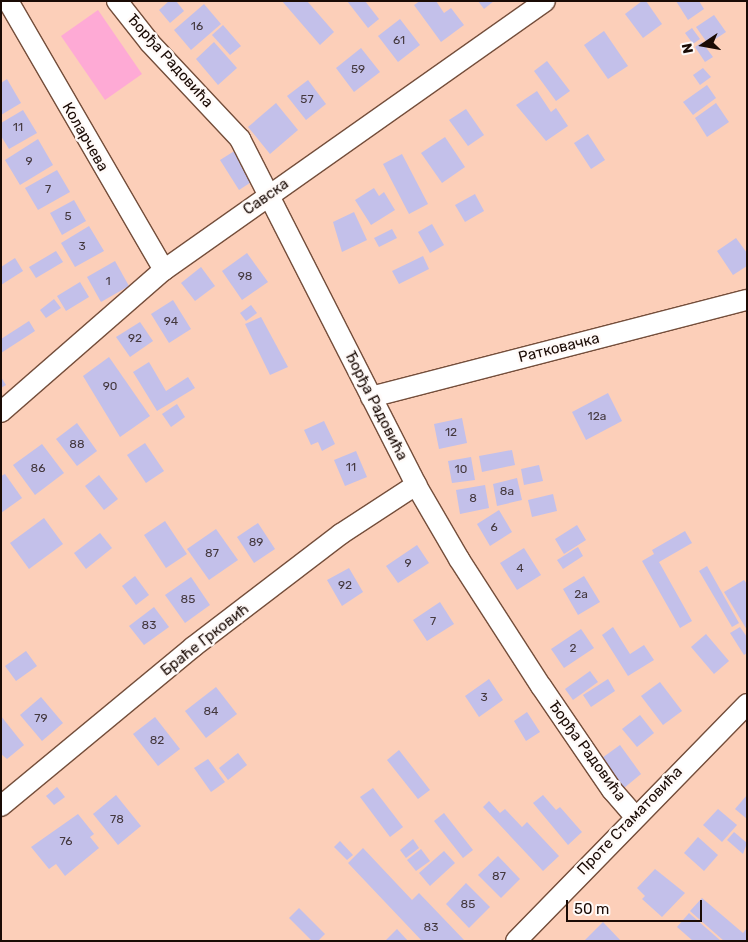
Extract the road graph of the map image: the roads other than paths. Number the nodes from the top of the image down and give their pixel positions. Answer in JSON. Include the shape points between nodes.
{"nodes":[{"id":1,"x":8,"y":1,"type":"edge"},
{"id":2,"x":117,"y":1,"type":"edge"},
{"id":3,"x":545,"y":1,"type":"edge"},
{"id":4,"x":270,"y":194,"type":"junction"},
{"id":5,"x":164,"y":270,"type":"junction"},
{"id":6,"x":747,"y":300,"type":"edge"},
{"id":7,"x":371,"y":397,"type":"junction"},
{"id":8,"x":1,"y":412,"type":"edge"},
{"id":9,"x":416,"y":486,"type":"junction"},
{"id":10,"x":747,"y":704,"type":"edge"},
{"id":11,"x":1,"y":806,"type":"edge"},
{"id":12,"x":635,"y":816,"type":"junction"},
{"id":13,"x":516,"y":941,"type":"edge"}],
"edges":[{"from":1,"to":5,"type":"street","name":"Коларчева"},
{"from":2,"to":4,"type":"street","name":"Ђорђа Радовића","via":[[150,43],[240,139]]},
{"from":3,"to":4,"type":"street","name":"Савска"},
{"from":4,"to":5,"type":"street","name":"Савска"},
{"from":4,"to":7,"type":"street","name":"Ђорђа Радовића"},
{"from":5,"to":8,"type":"street","name":"Савска"},
{"from":6,"to":7,"type":"street","name":"Ратковачка"},
{"from":7,"to":9,"type":"street","name":"Ђорђа Радовића"},
{"from":9,"to":11,"type":"street","name":"Браће Грковић","via":[[334,539],[194,647]]},
{"from":9,"to":12,"type":"street","name":"Ђорђа Радовића","via":[[541,686],[612,790]]},
{"from":10,"to":12,"type":"street","name":"Проте Стаматовића"},
{"from":12,"to":13,"type":"street","name":"Проте Стаматовића"}]}
